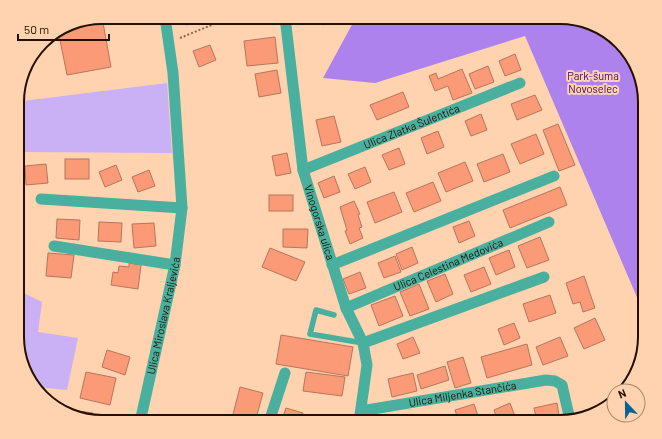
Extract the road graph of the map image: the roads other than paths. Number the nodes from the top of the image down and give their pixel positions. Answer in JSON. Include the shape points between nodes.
{"nodes":[{"id":1,"x":166,"y":24,"type":"edge"},
{"id":2,"x":286,"y":24,"type":"edge"},
{"id":3,"x":520,"y":83,"type":"dead end"},
{"id":4,"x":303,"y":170,"type":"junction"},
{"id":5,"x":554,"y":176,"type":"dead end"},
{"id":6,"x":41,"y":199,"type":"dead end"},
{"id":7,"x":182,"y":208,"type":"junction"},
{"id":8,"x":549,"y":222,"type":"dead end"},
{"id":9,"x":54,"y":246,"type":"dead end"},
{"id":10,"x":175,"y":265,"type":"junction"},
{"id":11,"x":332,"y":265,"type":"junction"},
{"id":12,"x":544,"y":277,"type":"dead end"},
{"id":13,"x":346,"y":308,"type":"junction"},
{"id":14,"x":334,"y":314,"type":"dead end"},
{"id":15,"x":363,"y":343,"type":"junction"},
{"id":16,"x":285,"y":373,"type":"dead end"},
{"id":17,"x":361,"y":411,"type":"junction"},
{"id":18,"x":569,"y":414,"type":"edge"},
{"id":19,"x":142,"y":415,"type":"edge"},
{"id":20,"x":270,"y":415,"type":"edge"},
{"id":21,"x":360,"y":415,"type":"edge"}],
"edges":[{"from":1,"to":7,"type":"street","name":"Ulica Miroslava Kraljevića","via":[[170,42]]},
{"from":2,"to":4,"type":"street","name":"Vinogorska ulica"},
{"from":3,"to":4,"type":"street","name":"Ulica Zlatka Šulentića"},
{"from":4,"to":11,"type":"street","name":"Vinogorska ulica"},
{"from":5,"to":11,"type":"street"},
{"from":6,"to":7,"type":"street"},
{"from":7,"to":10,"type":"street","name":"Ulica Miroslava Kraljevića"},
{"from":8,"to":13,"type":"street","name":"Ulica Celestina Medovića"},
{"from":9,"to":10,"type":"street"},
{"from":10,"to":19,"type":"street","name":"Ulica Miroslava Kraljevića"},
{"from":11,"to":13,"type":"street","name":"Vinogorska ulica"},
{"from":12,"to":15,"type":"street"},
{"from":13,"to":15,"type":"street","name":"Vinogorska ulica"},
{"from":14,"to":15,"type":"lane","via":[[316,310],[310,334]]},
{"from":15,"to":17,"type":"street","name":"Vinogorska ulica","via":[[368,365]]},
{"from":16,"to":20,"type":"street"},
{"from":17,"to":18,"type":"street","name":"Ulica Miljenka Stančića","via":[[546,380],[562,385]]},
{"from":17,"to":21,"type":"street","name":"Vinogorska ulica"}]}
